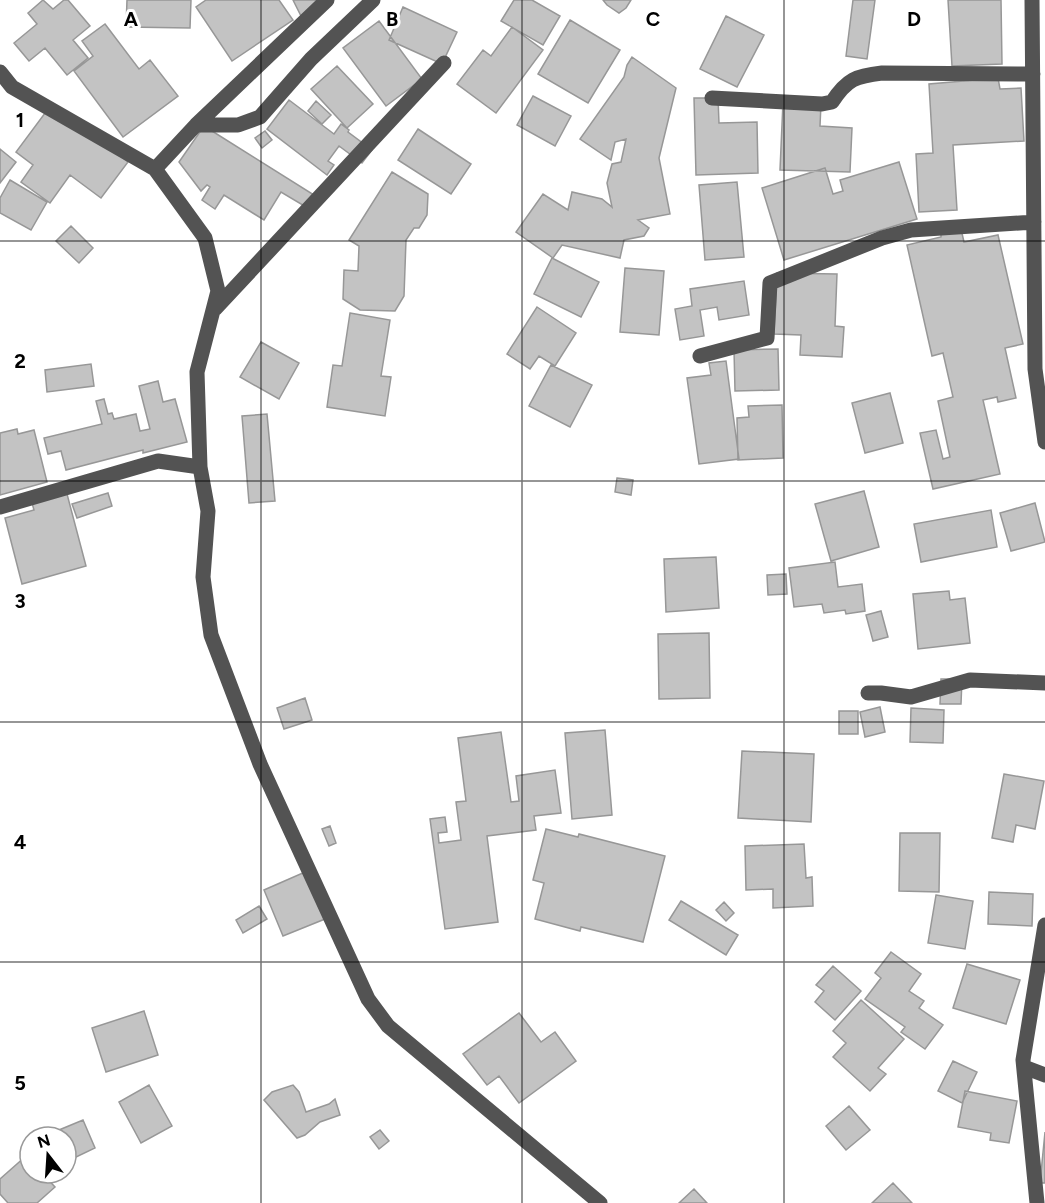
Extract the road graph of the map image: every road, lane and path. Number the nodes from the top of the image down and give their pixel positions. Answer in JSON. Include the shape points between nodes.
{"nodes":[{"id":1,"x":327,"y":0,"type":"edge"},
{"id":2,"x":373,"y":0,"type":"edge"},
{"id":3,"x":1032,"y":0,"type":"edge"},
{"id":4,"x":444,"y":63,"type":"dead end"},
{"id":5,"x":0,"y":72,"type":"edge"},
{"id":6,"x":1033,"y":74,"type":"junction"},
{"id":7,"x":6,"y":85,"type":"edge"},
{"id":8,"x":712,"y":98,"type":"dead end"},
{"id":9,"x":195,"y":125,"type":"junction"},
{"id":10,"x":1040,"y":151,"type":"edge"},
{"id":11,"x":155,"y":170,"type":"junction"},
{"id":12,"x":1034,"y":222,"type":"junction"},
{"id":13,"x":213,"y":311,"type":"junction"},
{"id":14,"x":700,"y":356,"type":"dead end"},
{"id":15,"x":1042,"y":406,"type":"edge"},
{"id":16,"x":1045,"y":442,"type":"edge"},
{"id":17,"x":200,"y":467,"type":"junction"},
{"id":18,"x":0,"y":507,"type":"edge"},
{"id":19,"x":1045,"y":683,"type":"edge"},
{"id":20,"x":868,"y":693,"type":"dead end"},
{"id":21,"x":1045,"y":925,"type":"edge"},
{"id":22,"x":1024,"y":1067,"type":"junction"},
{"id":23,"x":1045,"y":1075,"type":"edge"},
{"id":24,"x":600,"y":1203,"type":"edge"},
{"id":25,"x":1037,"y":1203,"type":"edge"}],
"edges":[{"from":1,"to":9,"type":"street"},
{"from":2,"to":9,"type":"street","via":[[311,59],[261,117],[238,125]]},
{"from":3,"to":6,"type":"street"},
{"from":4,"to":13,"type":"street"},
{"from":5,"to":7,"type":"street"},
{"from":6,"to":8,"type":"street","via":[[862,75],[849,81],[832,102],[822,104]]},
{"from":6,"to":10,"type":"street"},
{"from":7,"to":11,"type":"street"},
{"from":9,"to":11,"type":"street"},
{"from":10,"to":12,"type":"street"},
{"from":11,"to":13,"type":"street","via":[[205,238],[218,291]]},
{"from":12,"to":14,"type":"street","via":[[911,230],[820,262],[770,284],[767,338]]},
{"from":12,"to":15,"type":"street","via":[[1035,369]]},
{"from":13,"to":17,"type":"street","via":[[198,372]]},
{"from":15,"to":16,"type":"street"},
{"from":17,"to":18,"type":"street","via":[[159,461]]},
{"from":17,"to":24,"type":"street","via":[[208,512],[203,577],[211,635],[260,764],[368,999],[388,1026]]},
{"from":19,"to":20,"type":"street","via":[[970,680],[911,697]]},
{"from":21,"to":22,"type":"street"},
{"from":22,"to":23,"type":"street"},
{"from":22,"to":25,"type":"street"}]}
